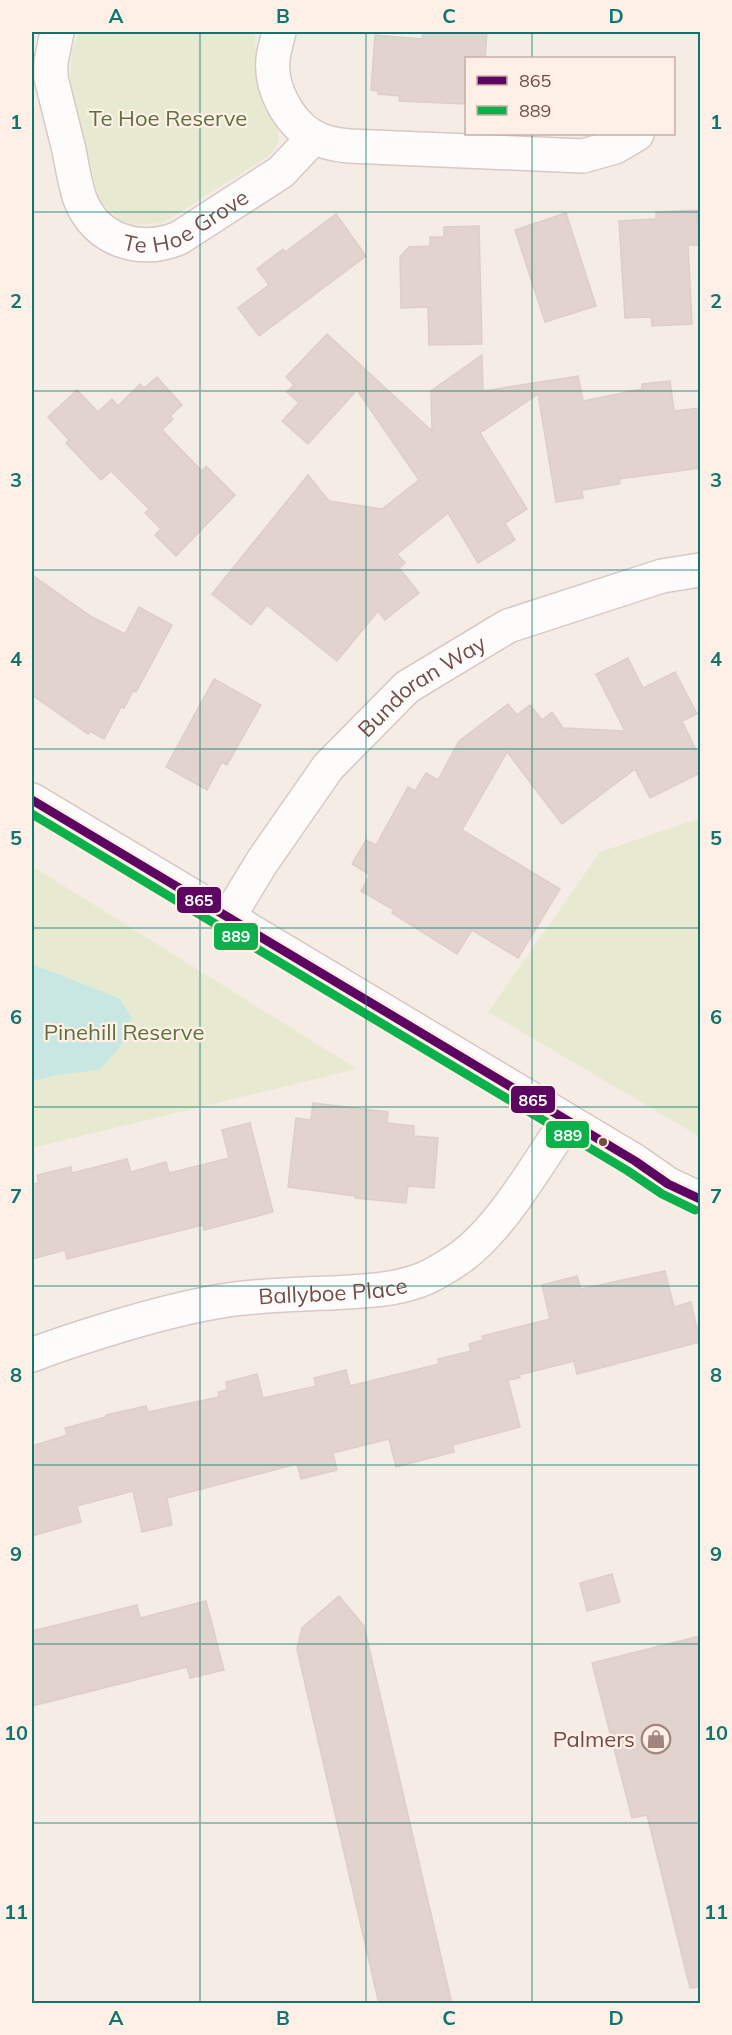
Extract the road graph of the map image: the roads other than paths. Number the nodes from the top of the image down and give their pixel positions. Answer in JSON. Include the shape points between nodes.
{"nodes":[{"id":1,"x":57,"y":32,"type":"edge"},
{"id":2,"x":279,"y":32,"type":"edge"},
{"id":3,"x":635,"y":135,"type":"edge"},
{"id":4,"x":314,"y":137,"type":"junction"},
{"id":5,"x":700,"y":570,"type":"edge"},
{"id":6,"x":32,"y":800,"type":"edge"},
{"id":7,"x":228,"y":918,"type":"junction"},
{"id":8,"x":567,"y":1121,"type":"junction"},
{"id":9,"x":668,"y":1184,"type":"junction"},
{"id":10,"x":700,"y":1199,"type":"edge"},
{"id":11,"x":700,"y":1220,"type":"edge"},
{"id":12,"x":32,"y":1355,"type":"edge"}],
"edges":[{"from":1,"to":4,"type":"street","name":"Te Hoe Grove","via":[[51,78],[80,199],[98,228],[113,238],[152,246],[179,238],[281,172]]},
{"from":2,"to":4,"type":"street","via":[[273,59],[278,94],[302,129]]},
{"from":3,"to":4,"type":"street","via":[[615,147],[583,156],[349,146],[329,144]]},
{"from":5,"to":7,"type":"street","name":"Bundoran Way","via":[[662,576],[508,626],[407,687],[328,767]]},
{"from":6,"to":7,"type":"street"},
{"from":7,"to":8,"type":"street"},
{"from":8,"to":9,"type":"street"},
{"from":8,"to":12,"type":"street","name":"Ballyboe Place","via":[[484,1238],[419,1281],[367,1291],[273,1295],[187,1307]]},
{"from":9,"to":10,"type":"street"},
{"from":9,"to":11,"type":"street"}]}
